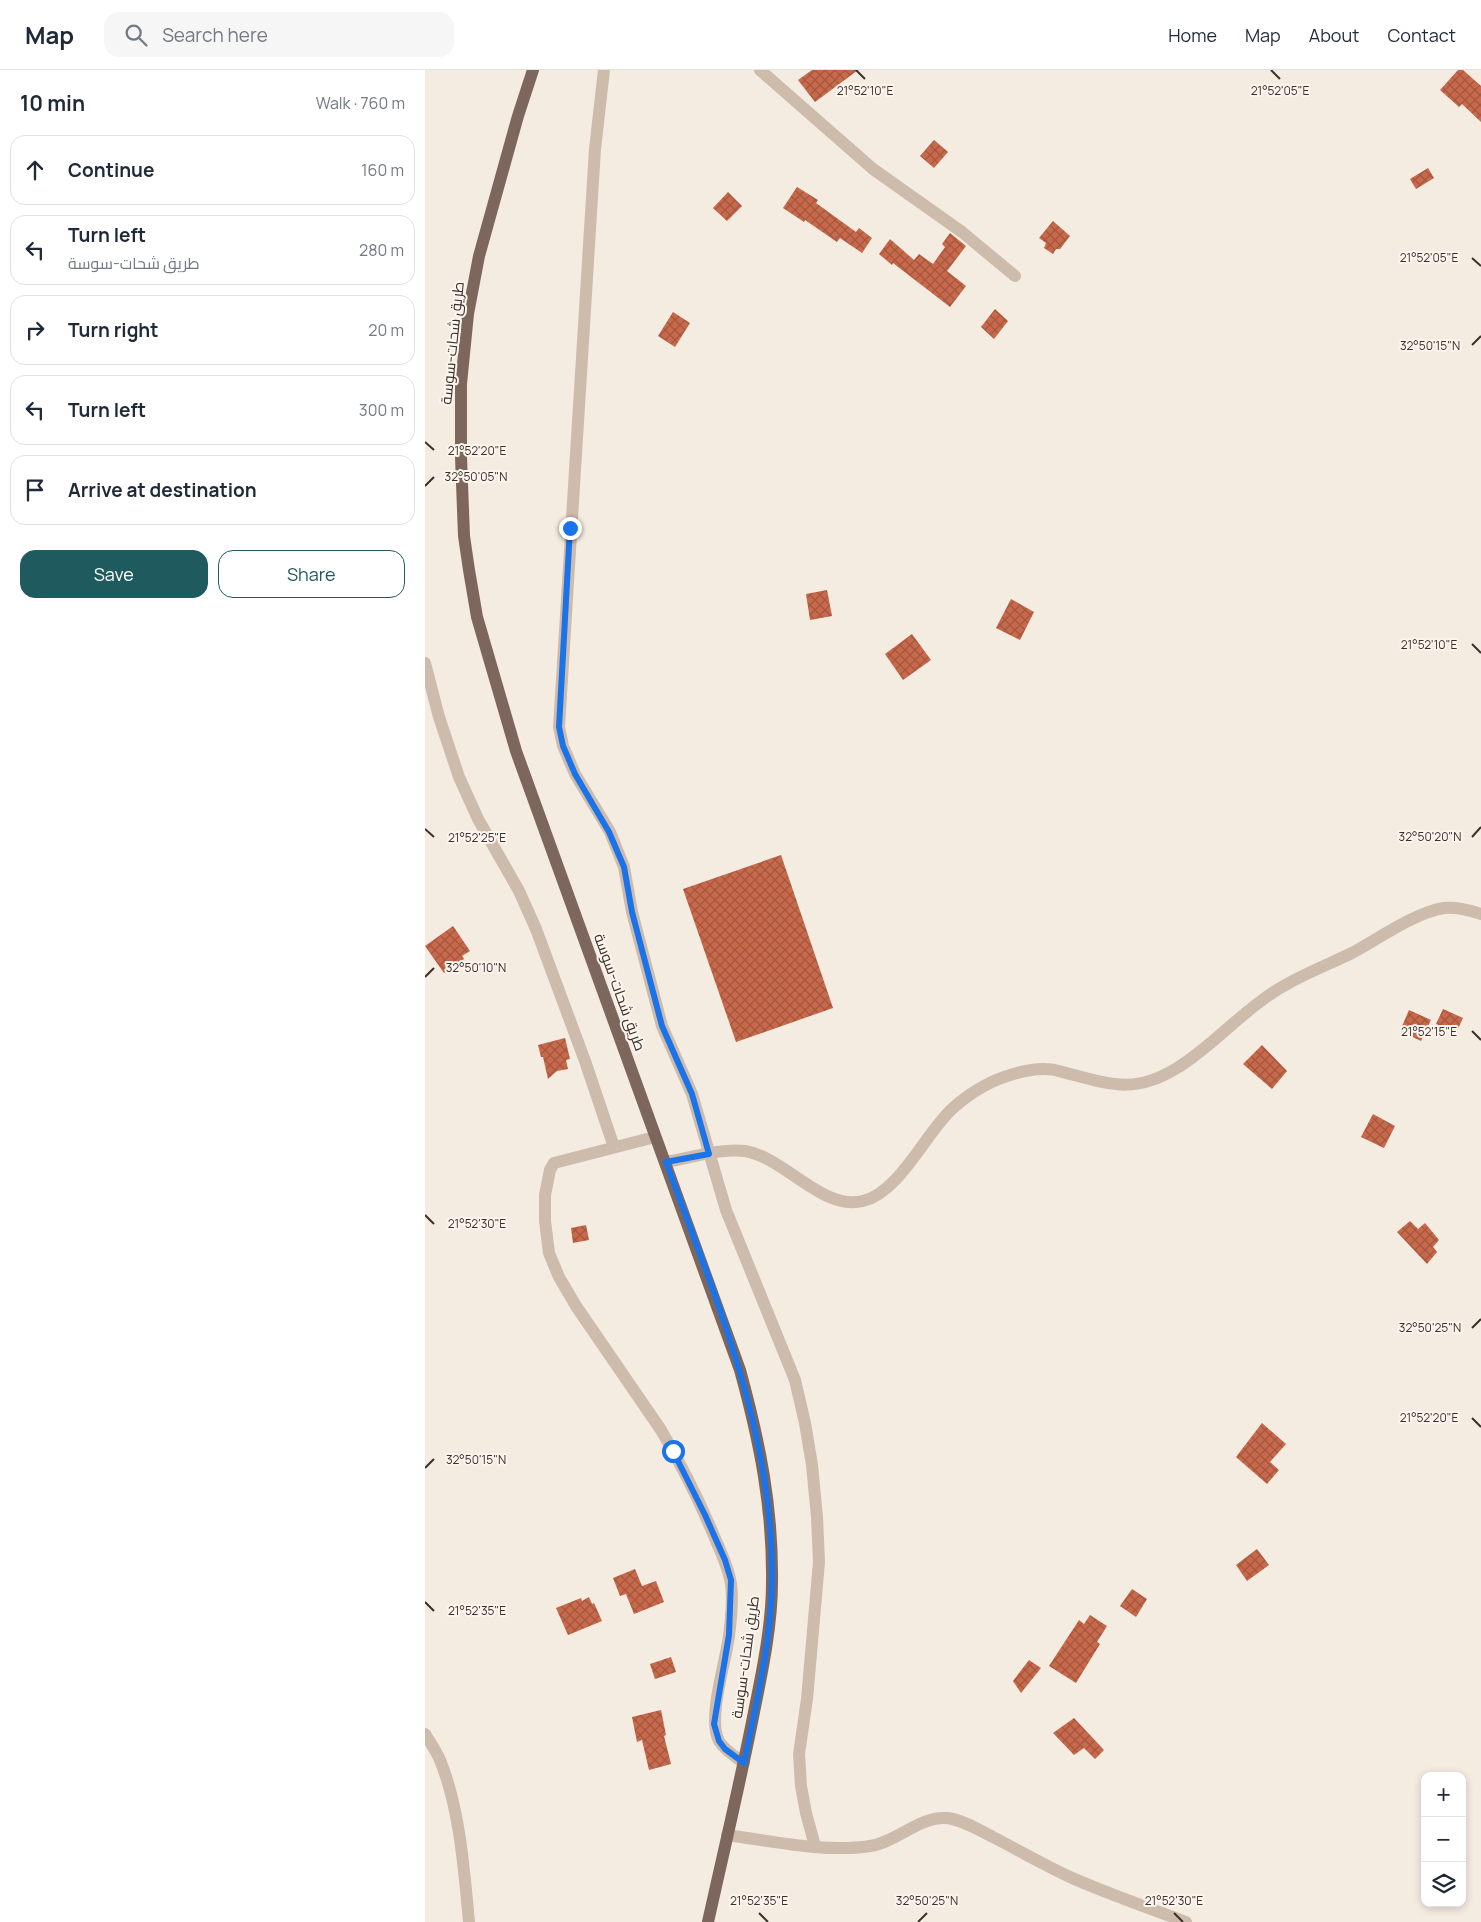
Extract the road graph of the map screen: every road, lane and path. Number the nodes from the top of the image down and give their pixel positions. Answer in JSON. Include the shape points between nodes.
{"nodes":[{"id":1,"x":533,"y":70,"type":"edge"},
{"id":2,"x":604,"y":70,"type":"edge"},
{"id":3,"x":760,"y":70,"type":"edge"},
{"id":4,"x":1015,"y":276,"type":"dead end"},
{"id":5,"x":425,"y":662,"type":"edge"},
{"id":6,"x":1481,"y":914,"type":"edge"},
{"id":7,"x":655,"y":1137,"type":"junction"},
{"id":8,"x":614,"y":1147,"type":"junction"},
{"id":9,"x":709,"y":1154,"type":"junction"},
{"id":10,"x":666,"y":1162,"type":"junction"},
{"id":11,"x":425,"y":1734,"type":"edge"},
{"id":12,"x":744,"y":1763,"type":"junction"},
{"id":13,"x":727,"y":1835,"type":"junction"},
{"id":14,"x":815,"y":1846,"type":"junction"},
{"id":15,"x":469,"y":1922,"type":"edge"},
{"id":16,"x":708,"y":1922,"type":"edge"},
{"id":17,"x":1186,"y":1922,"type":"edge"}],
"edges":[{"from":1,"to":7,"type":"main road","name":"طريق شحات-سوسة","via":[[479,256],[468,314],[461,384],[464,536],[477,617],[516,751]]},
{"from":2,"to":9,"type":"street","via":[[595,149],[559,727],[575,774],[609,832],[624,867],[632,912],[662,1026],[692,1094]]},
{"from":3,"to":4,"type":"street","via":[[873,169],[962,232]]},
{"from":5,"to":8,"type":"street","via":[[459,777],[536,929]]},
{"from":6,"to":9,"type":"street","via":[[1461,908],[1424,913],[1286,983],[1177,1068],[1156,1079],[1135,1086],[1109,1084],[1046,1069],[1013,1074],[983,1086],[952,1109],[892,1182],[879,1194],[863,1201],[833,1198],[771,1161],[747,1151],[725,1150]]},
{"from":7,"to":8,"type":"street"},
{"from":7,"to":10,"type":"main road","name":"طريق شحات-سوسة"},
{"from":8,"to":12,"type":"street","via":[[551,1166],[545,1195],[549,1253],[576,1306],[661,1430],[725,1560],[731,1580],[730,1626],[714,1724],[725,1749]]},
{"from":9,"to":10,"type":"street"},
{"from":9,"to":14,"type":"street","via":[[726,1210],[795,1380],[812,1465],[819,1562],[799,1754],[805,1813]]},
{"from":10,"to":12,"type":"main road","name":"طريق شحات-سوسة","via":[[740,1370],[763,1461],[771,1516],[772,1585],[765,1660]]},
{"from":11,"to":15,"type":"street","via":[[447,1778],[465,1877]]},
{"from":12,"to":13,"type":"main road","name":"طريق شحات-سوسة"},
{"from":13,"to":14,"type":"street"},
{"from":13,"to":16,"type":"main road","name":"طريق شحات-سوسة"},
{"from":14,"to":17,"type":"street","via":[[871,1846],[925,1821],[950,1818],[1111,1895]]}]}
